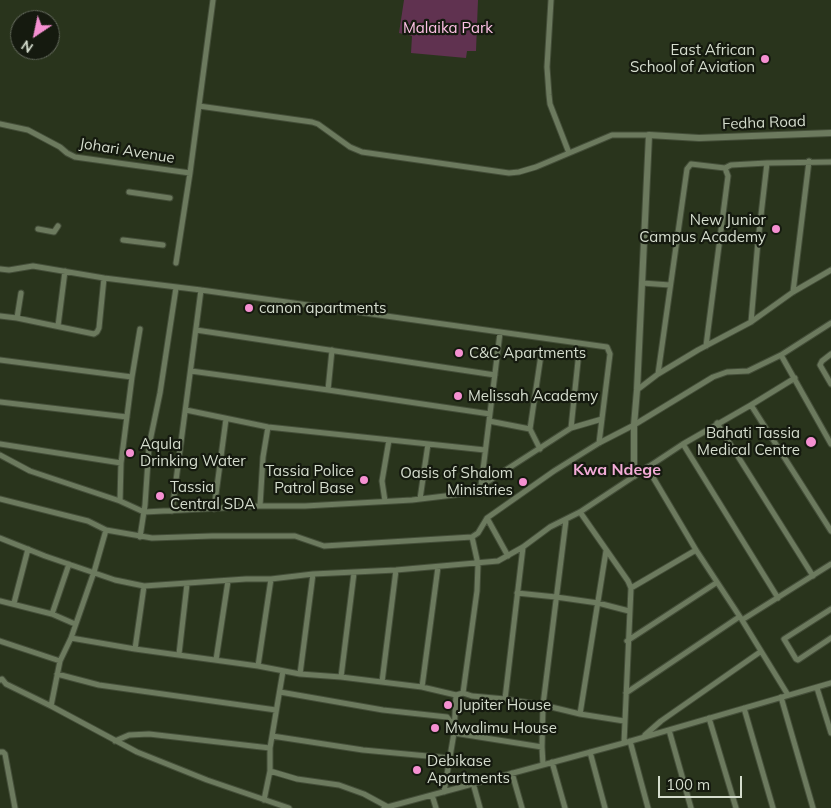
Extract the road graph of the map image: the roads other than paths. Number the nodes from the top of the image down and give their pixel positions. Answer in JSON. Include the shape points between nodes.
{"nodes":[{"id":1,"x":212,"y":0,"type":"edge"},
{"id":2,"x":550,"y":0,"type":"edge"},
{"id":3,"x":199,"y":106,"type":"junction"},
{"id":4,"x":0,"y":124,"type":"edge"},
{"id":5,"x":831,"y":133,"type":"edge"},
{"id":6,"x":649,"y":135,"type":"junction"},
{"id":7,"x":569,"y":152,"type":"junction"},
{"id":8,"x":809,"y":161,"type":"junction"},
{"id":9,"x":831,"y":162,"type":"edge"},
{"id":10,"x":767,"y":163,"type":"junction"},
{"id":11,"x":725,"y":168,"type":"junction"},
{"id":12,"x":190,"y":173,"type":"junction"},
{"id":13,"x":129,"y":192,"type":"dead end"},
{"id":14,"x":170,"y":198,"type":"dead end"},
{"id":15,"x":58,"y":226,"type":"dead end"},
{"id":16,"x":38,"y":229,"type":"dead end"},
{"id":17,"x":644,"y":234,"type":"junction"},
{"id":18,"x":677,"y":239,"type":"junction"},
{"id":19,"x":123,"y":240,"type":"dead end"},
{"id":20,"x":163,"y":245,"type":"dead end"},
{"id":21,"x":176,"y":263,"type":"dead end"},
{"id":22,"x":0,"y":269,"type":"edge"},
{"id":23,"x":831,"y":270,"type":"edge"},
{"id":24,"x":64,"y":271,"type":"junction"},
{"id":25,"x":104,"y":278,"type":"junction"},
{"id":26,"x":642,"y":283,"type":"junction"},
{"id":27,"x":670,"y":285,"type":"junction"},
{"id":28,"x":176,"y":288,"type":"junction"},
{"id":29,"x":201,"y":290,"type":"junction"},
{"id":30,"x":21,"y":292,"type":"dead end"},
{"id":31,"x":793,"y":292,"type":"junction"},
{"id":32,"x":0,"y":316,"type":"edge"},
{"id":33,"x":17,"y":318,"type":"junction"},
{"id":34,"x":751,"y":322,"type":"junction"},
{"id":35,"x":831,"y":323,"type":"edge"},
{"id":36,"x":58,"y":326,"type":"junction"},
{"id":37,"x":140,"y":329,"type":"dead end"},
{"id":38,"x":196,"y":330,"type":"junction"},
{"id":39,"x":500,"y":332,"type":"junction"},
{"id":40,"x":706,"y":346,"type":"junction"},
{"id":41,"x":332,"y":350,"type":"junction"},
{"id":42,"x":831,"y":354,"type":"edge"},
{"id":43,"x":541,"y":355,"type":"dead end"},
{"id":44,"x":781,"y":355,"type":"junction"},
{"id":45,"x":0,"y":360,"type":"edge"},
{"id":46,"x":578,"y":361,"type":"dead end"},
{"id":47,"x":191,"y":371,"type":"junction"},
{"id":48,"x":658,"y":374,"type":"junction"},
{"id":49,"x":495,"y":375,"type":"junction"},
{"id":50,"x":132,"y":377,"type":"junction"},
{"id":51,"x":795,"y":378,"type":"junction"},
{"id":52,"x":831,"y":384,"type":"edge"},
{"id":53,"x":328,"y":390,"type":"junction"},
{"id":54,"x":637,"y":390,"type":"junction"},
{"id":55,"x":0,"y":402,"type":"edge"},
{"id":56,"x":751,"y":405,"type":"junction"},
{"id":57,"x":186,"y":410,"type":"junction"},
{"id":58,"x":490,"y":414,"type":"junction"},
{"id":59,"x":126,"y":417,"type":"junction"},
{"id":60,"x":226,"y":419,"type":"junction"},
{"id":61,"x":602,"y":419,"type":"junction"},
{"id":62,"x":489,"y":421,"type":"junction"},
{"id":63,"x":717,"y":423,"type":"junction"},
{"id":64,"x":634,"y":424,"type":"junction"},
{"id":65,"x":268,"y":427,"type":"junction"},
{"id":66,"x":571,"y":428,"type":"junction"},
{"id":67,"x":530,"y":429,"type":"junction"},
{"id":68,"x":389,"y":440,"type":"junction"},
{"id":69,"x":599,"y":443,"type":"junction"},
{"id":70,"x":0,"y":444,"type":"edge"},
{"id":71,"x":428,"y":444,"type":"junction"},
{"id":72,"x":683,"y":444,"type":"junction"},
{"id":73,"x":831,"y":444,"type":"edge"},
{"id":74,"x":540,"y":448,"type":"junction"},
{"id":75,"x":485,"y":450,"type":"junction"},
{"id":76,"x":0,"y":455,"type":"edge"},
{"id":77,"x":121,"y":463,"type":"junction"},
{"id":78,"x":647,"y":467,"type":"junction"},
{"id":79,"x":634,"y":476,"type":"junction"},
{"id":80,"x":481,"y":486,"type":"junction"},
{"id":81,"x":420,"y":499,"type":"junction"},
{"id":82,"x":0,"y":500,"type":"edge"},
{"id":83,"x":120,"y":501,"type":"junction"},
{"id":84,"x":385,"y":502,"type":"junction"},
{"id":85,"x":260,"y":506,"type":"junction"},
{"id":86,"x":214,"y":508,"type":"junction"},
{"id":87,"x":172,"y":511,"type":"junction"},
{"id":88,"x":144,"y":512,"type":"junction"},
{"id":89,"x":580,"y":512,"type":"junction"},
{"id":90,"x":487,"y":518,"type":"junction"},
{"id":91,"x":566,"y":520,"type":"junction"},
{"id":92,"x":106,"y":530,"type":"junction"},
{"id":93,"x":831,"y":531,"type":"edge"},
{"id":94,"x":140,"y":536,"type":"junction"},
{"id":95,"x":472,"y":537,"type":"junction"},
{"id":96,"x":0,"y":538,"type":"edge"},
{"id":97,"x":523,"y":547,"type":"junction"},
{"id":98,"x":28,"y":548,"type":"junction"},
{"id":99,"x":696,"y":550,"type":"junction"},
{"id":100,"x":606,"y":551,"type":"junction"},
{"id":101,"x":508,"y":556,"type":"junction"},
{"id":102,"x":69,"y":564,"type":"junction"},
{"id":103,"x":478,"y":564,"type":"junction"},
{"id":104,"x":831,"y":564,"type":"edge"},
{"id":105,"x":438,"y":566,"type":"junction"},
{"id":106,"x":396,"y":570,"type":"junction"},
{"id":107,"x":94,"y":572,"type":"junction"},
{"id":108,"x":354,"y":573,"type":"junction"},
{"id":109,"x":313,"y":574,"type":"junction"},
{"id":110,"x":813,"y":576,"type":"junction"},
{"id":111,"x":271,"y":579,"type":"junction"},
{"id":112,"x":228,"y":581,"type":"junction"},
{"id":113,"x":716,"y":583,"type":"junction"},
{"id":114,"x":187,"y":584,"type":"junction"},
{"id":115,"x":144,"y":586,"type":"junction"},
{"id":116,"x":630,"y":588,"type":"junction"},
{"id":117,"x":518,"y":593,"type":"junction"},
{"id":118,"x":556,"y":597,"type":"junction"},
{"id":119,"x":778,"y":598,"type":"junction"},
{"id":120,"x":0,"y":601,"type":"edge"},
{"id":121,"x":14,"y":603,"type":"junction"},
{"id":122,"x":598,"y":603,"type":"junction"},
{"id":123,"x":831,"y":609,"type":"edge"},
{"id":124,"x":629,"y":611,"type":"junction"},
{"id":125,"x":52,"y":614,"type":"junction"},
{"id":126,"x":741,"y":619,"type":"junction"},
{"id":127,"x":75,"y":624,"type":"junction"},
{"id":128,"x":70,"y":638,"type":"junction"},
{"id":129,"x":831,"y":638,"type":"edge"},
{"id":130,"x":627,"y":641,"type":"junction"},
{"id":131,"x":0,"y":642,"type":"edge"},
{"id":132,"x":135,"y":649,"type":"junction"},
{"id":133,"x":760,"y":652,"type":"junction"},
{"id":134,"x":179,"y":654,"type":"junction"},
{"id":135,"x":216,"y":660,"type":"junction"},
{"id":136,"x":60,"y":662,"type":"junction"},
{"id":137,"x":258,"y":666,"type":"junction"},
{"id":138,"x":283,"y":671,"type":"junction"},
{"id":139,"x":56,"y":674,"type":"junction"},
{"id":140,"x":300,"y":674,"type":"junction"},
{"id":141,"x":342,"y":677,"type":"junction"},
{"id":142,"x":0,"y":680,"type":"edge"},
{"id":143,"x":382,"y":682,"type":"junction"},
{"id":144,"x":831,"y":683,"type":"edge"},
{"id":145,"x":422,"y":687,"type":"junction"},
{"id":146,"x":817,"y":688,"type":"junction"},
{"id":147,"x":280,"y":692,"type":"junction"},
{"id":148,"x":463,"y":693,"type":"junction"},
{"id":149,"x":626,"y":693,"type":"junction"},
{"id":150,"x":456,"y":695,"type":"junction"},
{"id":151,"x":788,"y":695,"type":"junction"},
{"id":152,"x":781,"y":697,"type":"junction"},
{"id":153,"x":505,"y":699,"type":"junction"},
{"id":154,"x":543,"y":705,"type":"junction"},
{"id":155,"x":51,"y":706,"type":"junction"},
{"id":156,"x":744,"y":708,"type":"junction"},
{"id":157,"x":276,"y":710,"type":"junction"},
{"id":158,"x":580,"y":714,"type":"junction"},
{"id":159,"x":709,"y":718,"type":"junction"},
{"id":160,"x":624,"y":721,"type":"junction"},
{"id":161,"x":669,"y":730,"type":"junction"},
{"id":162,"x":454,"y":733,"type":"junction"},
{"id":163,"x":831,"y":733,"type":"edge"},
{"id":164,"x":272,"y":736,"type":"junction"},
{"id":165,"x":644,"y":736,"type":"junction"},
{"id":166,"x":115,"y":740,"type":"junction"},
{"id":167,"x":630,"y":741,"type":"junction"},
{"id":168,"x":624,"y":743,"type":"junction"},
{"id":169,"x":542,"y":747,"type":"junction"},
{"id":170,"x":270,"y":748,"type":"junction"},
{"id":171,"x":0,"y":752,"type":"edge"},
{"id":172,"x":590,"y":752,"type":"junction"},
{"id":173,"x":450,"y":758,"type":"junction"},
{"id":174,"x":552,"y":762,"type":"junction"},
{"id":175,"x":543,"y":764,"type":"junction"},
{"id":176,"x":270,"y":771,"type":"junction"},
{"id":177,"x":512,"y":773,"type":"junction"},
{"id":178,"x":473,"y":783,"type":"junction"},
{"id":179,"x":444,"y":792,"type":"junction"},
{"id":180,"x":432,"y":795,"type":"junction"},
{"id":181,"x":264,"y":800,"type":"junction"},
{"id":182,"x":389,"y":807,"type":"edge"},
{"id":183,"x":15,"y":808,"type":"edge"},
{"id":184,"x":289,"y":808,"type":"edge"},
{"id":185,"x":436,"y":808,"type":"edge"},
{"id":186,"x":480,"y":808,"type":"edge"},
{"id":187,"x":522,"y":808,"type":"edge"},
{"id":188,"x":565,"y":808,"type":"edge"},
{"id":189,"x":605,"y":808,"type":"edge"},
{"id":190,"x":648,"y":808,"type":"edge"},
{"id":191,"x":691,"y":808,"type":"edge"},
{"id":192,"x":736,"y":808,"type":"edge"},
{"id":193,"x":773,"y":808,"type":"edge"},
{"id":194,"x":813,"y":808,"type":"edge"}],
"edges":[{"from":1,"to":3,"type":"street","name":"Johari Avenue"},
{"from":2,"to":7,"type":"street","via":[[547,67],[550,104]]},
{"from":3,"to":7,"type":"street","via":[[312,122],[350,148],[362,152],[501,172],[519,172],[536,167]]},
{"from":3,"to":12,"type":"street","name":"Johari Avenue"},
{"from":4,"to":12,"type":"street","name":"Johari Avenue","via":[[28,130],[75,157]]},
{"from":5,"to":6,"type":"street","name":"Fedha Road","via":[[699,138]]},
{"from":6,"to":7,"type":"street","via":[[612,135]]},
{"from":6,"to":17,"type":"street"},
{"from":8,"to":9,"type":"street"},
{"from":8,"to":10,"type":"street"},
{"from":8,"to":31,"type":"street"},
{"from":10,"to":11,"type":"street"},
{"from":10,"to":34,"type":"street"},
{"from":11,"to":18,"type":"street","via":[[689,166]]},
{"from":11,"to":40,"type":"street","via":[[728,176]]},
{"from":12,"to":21,"type":"street"},
{"from":13,"to":14,"type":"street"},
{"from":15,"to":16,"type":"street","via":[[54,232]]},
{"from":17,"to":18,"type":"street"},
{"from":17,"to":26,"type":"street"},
{"from":18,"to":27,"type":"street"},
{"from":19,"to":20,"type":"street"},
{"from":22,"to":24,"type":"street","via":[[33,266]]},
{"from":23,"to":31,"type":"street"},
{"from":24,"to":25,"type":"street"},
{"from":24,"to":36,"type":"street"},
{"from":25,"to":28,"type":"street"},
{"from":25,"to":36,"type":"street","via":[[97,332]]},
{"from":26,"to":27,"type":"street"},
{"from":26,"to":54,"type":"street"},
{"from":27,"to":48,"type":"street"},
{"from":28,"to":29,"type":"street"},
{"from":28,"to":88,"type":"street","via":[[149,446]]},
{"from":29,"to":38,"type":"street"},
{"from":29,"to":39,"type":"street"},
{"from":30,"to":33,"type":"street"},
{"from":31,"to":34,"type":"street"},
{"from":32,"to":33,"type":"street"},
{"from":33,"to":36,"type":"street"},
{"from":34,"to":40,"type":"street"},
{"from":35,"to":44,"type":"street"},
{"from":37,"to":50,"type":"street"},
{"from":38,"to":41,"type":"street"},
{"from":38,"to":47,"type":"street"},
{"from":39,"to":49,"type":"street"},
{"from":39,"to":61,"type":"street","via":[[607,348],[610,354]]},
{"from":40,"to":48,"type":"street"},
{"from":41,"to":49,"type":"street"},
{"from":41,"to":53,"type":"street"},
{"from":42,"to":52,"type":"street","via":[[820,363]]},
{"from":43,"to":67,"type":"street"},
{"from":44,"to":51,"type":"street"},
{"from":44,"to":64,"type":"street","via":[[748,371],[727,372],[713,378]]},
{"from":45,"to":50,"type":"street"},
{"from":46,"to":66,"type":"street"},
{"from":47,"to":53,"type":"street"},
{"from":47,"to":57,"type":"street"},
{"from":48,"to":54,"type":"street"},
{"from":49,"to":58,"type":"street"},
{"from":50,"to":59,"type":"street"},
{"from":51,"to":56,"type":"street"},
{"from":51,"to":73,"type":"street"},
{"from":53,"to":58,"type":"street"},
{"from":54,"to":64,"type":"street"},
{"from":55,"to":59,"type":"street"},
{"from":56,"to":63,"type":"street"},
{"from":56,"to":93,"type":"street"},
{"from":57,"to":60,"type":"street"},
{"from":57,"to":87,"type":"street"},
{"from":58,"to":62,"type":"street"},
{"from":59,"to":77,"type":"street"},
{"from":60,"to":65,"type":"street"},
{"from":60,"to":86,"type":"street"},
{"from":61,"to":66,"type":"street"},
{"from":61,"to":69,"type":"street"},
{"from":62,"to":67,"type":"street"},
{"from":62,"to":75,"type":"street"},
{"from":63,"to":72,"type":"street"},
{"from":63,"to":110,"type":"street"},
{"from":64,"to":69,"type":"street"},
{"from":64,"to":79,"type":"street"},
{"from":65,"to":68,"type":"street"},
{"from":65,"to":85,"type":"street"},
{"from":66,"to":74,"type":"street"},
{"from":67,"to":74,"type":"street"},
{"from":68,"to":71,"type":"street"},
{"from":68,"to":84,"type":"street","via":[[382,481]]},
{"from":69,"to":90,"type":"street"},
{"from":70,"to":77,"type":"street"},
{"from":71,"to":75,"type":"street"},
{"from":71,"to":81,"type":"street"},
{"from":72,"to":78,"type":"street"},
{"from":72,"to":119,"type":"street"},
{"from":74,"to":80,"type":"street"},
{"from":75,"to":80,"type":"street"},
{"from":76,"to":83,"type":"street","via":[[30,471]]},
{"from":77,"to":83,"type":"street"},
{"from":78,"to":79,"type":"street"},
{"from":78,"to":99,"type":"street"},
{"from":79,"to":89,"type":"street"},
{"from":80,"to":81,"type":"street","via":[[470,494]]},
{"from":81,"to":84,"type":"street"},
{"from":82,"to":92,"type":"street","via":[[88,521]]},
{"from":83,"to":88,"type":"street"},
{"from":84,"to":85,"type":"street"},
{"from":85,"to":86,"type":"street"},
{"from":86,"to":87,"type":"street"},
{"from":87,"to":88,"type":"street"},
{"from":88,"to":94,"type":"street"},
{"from":89,"to":91,"type":"street"},
{"from":89,"to":100,"type":"street"},
{"from":90,"to":95,"type":"street","via":[[478,534]]},
{"from":90,"to":101,"type":"street"},
{"from":91,"to":97,"type":"street","via":[[550,527]]},
{"from":91,"to":118,"type":"street"},
{"from":92,"to":94,"type":"street"},
{"from":92,"to":107,"type":"street"},
{"from":94,"to":95,"type":"street","via":[[295,536],[324,546]]},
{"from":95,"to":103,"type":"street"},
{"from":96,"to":98,"type":"street"},
{"from":97,"to":101,"type":"street"},
{"from":97,"to":117,"type":"street"},
{"from":98,"to":102,"type":"street"},
{"from":98,"to":121,"type":"street"},
{"from":99,"to":113,"type":"street"},
{"from":99,"to":116,"type":"street"},
{"from":100,"to":116,"type":"street"},
{"from":100,"to":122,"type":"street"},
{"from":101,"to":103,"type":"street"},
{"from":102,"to":107,"type":"street"},
{"from":102,"to":125,"type":"street"},
{"from":103,"to":105,"type":"street"},
{"from":103,"to":148,"type":"street"},
{"from":104,"to":110,"type":"street"},
{"from":105,"to":106,"type":"street"},
{"from":105,"to":145,"type":"street"},
{"from":106,"to":108,"type":"street"},
{"from":106,"to":143,"type":"street"},
{"from":107,"to":115,"type":"street"},
{"from":107,"to":127,"type":"street"},
{"from":108,"to":109,"type":"street"},
{"from":108,"to":141,"type":"street"},
{"from":109,"to":111,"type":"street"},
{"from":109,"to":140,"type":"street"},
{"from":110,"to":119,"type":"street"},
{"from":111,"to":112,"type":"street"},
{"from":111,"to":137,"type":"street"},
{"from":112,"to":114,"type":"street"},
{"from":112,"to":135,"type":"street"},
{"from":113,"to":126,"type":"street"},
{"from":113,"to":130,"type":"street"},
{"from":114,"to":115,"type":"street"},
{"from":114,"to":134,"type":"street"},
{"from":115,"to":132,"type":"street"},
{"from":116,"to":124,"type":"street"},
{"from":117,"to":118,"type":"street"},
{"from":117,"to":153,"type":"street"},
{"from":118,"to":122,"type":"street"},
{"from":118,"to":154,"type":"street"},
{"from":119,"to":126,"type":"street"},
{"from":120,"to":121,"type":"street"},
{"from":121,"to":125,"type":"street"},
{"from":122,"to":124,"type":"street"},
{"from":122,"to":158,"type":"street"},
{"from":123,"to":129,"type":"street","via":[[784,639],[798,660]]},
{"from":124,"to":130,"type":"street"},
{"from":125,"to":127,"type":"street"},
{"from":126,"to":133,"type":"street"},
{"from":126,"to":149,"type":"street"},
{"from":127,"to":128,"type":"street"},
{"from":128,"to":132,"type":"street"},
{"from":128,"to":136,"type":"street"},
{"from":130,"to":149,"type":"street"},
{"from":131,"to":136,"type":"street"},
{"from":132,"to":134,"type":"street"},
{"from":133,"to":151,"type":"street"},
{"from":133,"to":165,"type":"street"},
{"from":134,"to":135,"type":"street"},
{"from":135,"to":137,"type":"street"},
{"from":136,"to":139,"type":"street"},
{"from":137,"to":138,"type":"street"},
{"from":138,"to":140,"type":"street"},
{"from":138,"to":147,"type":"street"},
{"from":139,"to":155,"type":"street"},
{"from":139,"to":157,"type":"street","via":[[99,685]]},
{"from":140,"to":141,"type":"street"},
{"from":141,"to":143,"type":"street"},
{"from":142,"to":155,"type":"street"},
{"from":143,"to":145,"type":"street"},
{"from":144,"to":146,"type":"street"},
{"from":145,"to":150,"type":"street"},
{"from":146,"to":151,"type":"street"},
{"from":146,"to":163,"type":"street"},
{"from":147,"to":157,"type":"street"},
{"from":147,"to":162,"type":"street","via":[[384,710],[444,716],[452,723]]},
{"from":148,"to":150,"type":"street"},
{"from":148,"to":153,"type":"street"},
{"from":149,"to":160,"type":"street"},
{"from":150,"to":162,"type":"street"},
{"from":151,"to":152,"type":"street"},
{"from":152,"to":156,"type":"street"},
{"from":152,"to":194,"type":"street"},
{"from":153,"to":154,"type":"street"},
{"from":154,"to":158,"type":"street"},
{"from":154,"to":169,"type":"street"},
{"from":155,"to":166,"type":"street"},
{"from":156,"to":159,"type":"street"},
{"from":156,"to":193,"type":"street"},
{"from":157,"to":164,"type":"street"},
{"from":158,"to":160,"type":"street"},
{"from":159,"to":161,"type":"street"},
{"from":159,"to":192,"type":"street"},
{"from":160,"to":168,"type":"street"},
{"from":161,"to":165,"type":"street"},
{"from":161,"to":191,"type":"street"},
{"from":162,"to":169,"type":"street"},
{"from":162,"to":173,"type":"street"},
{"from":164,"to":170,"type":"street"},
{"from":164,"to":173,"type":"street","via":[[363,750]]},
{"from":165,"to":167,"type":"street"},
{"from":166,"to":170,"type":"street","via":[[149,734]]},
{"from":166,"to":181,"type":"street","via":[[175,768]]},
{"from":167,"to":168,"type":"street"},
{"from":167,"to":190,"type":"street"},
{"from":168,"to":172,"type":"street"},
{"from":169,"to":175,"type":"street"},
{"from":170,"to":176,"type":"street"},
{"from":171,"to":183,"type":"street","via":[[5,754]]},
{"from":172,"to":174,"type":"street"},
{"from":172,"to":189,"type":"street"},
{"from":173,"to":179,"type":"street"},
{"from":174,"to":175,"type":"street"},
{"from":174,"to":188,"type":"street"},
{"from":175,"to":177,"type":"street"},
{"from":176,"to":181,"type":"street"},
{"from":176,"to":182,"type":"street","via":[[339,785]]},
{"from":177,"to":178,"type":"street"},
{"from":177,"to":187,"type":"street"},
{"from":178,"to":179,"type":"street"},
{"from":178,"to":186,"type":"street"},
{"from":179,"to":180,"type":"street"},
{"from":180,"to":182,"type":"street"},
{"from":180,"to":185,"type":"street"},
{"from":181,"to":184,"type":"street"}]}
